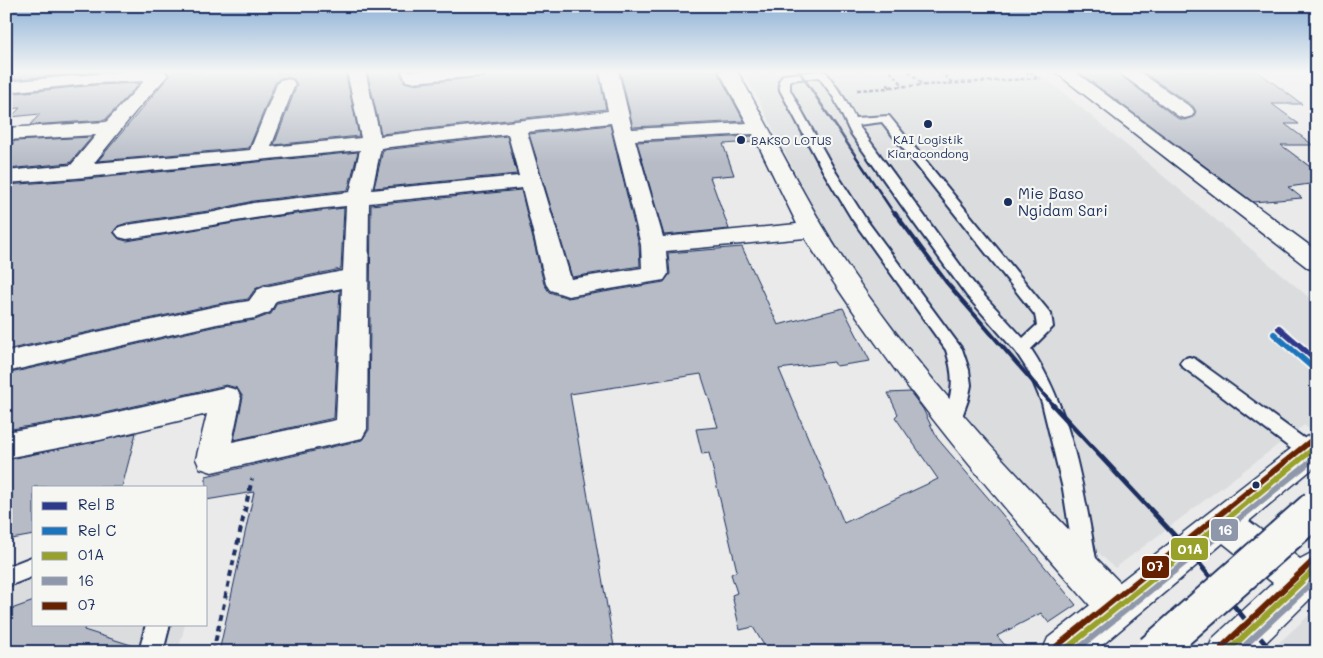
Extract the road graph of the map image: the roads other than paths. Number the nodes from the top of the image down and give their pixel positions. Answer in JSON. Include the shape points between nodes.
{"nodes":[{"id":1,"x":135,"y":102,"type":"edge"},
{"id":2,"x":279,"y":102,"type":"edge"},
{"id":3,"x":363,"y":102,"type":"edge"},
{"id":4,"x":616,"y":102,"type":"edge"},
{"id":5,"x":745,"y":102,"type":"edge"},
{"id":6,"x":791,"y":102,"type":"edge"},
{"id":7,"x":841,"y":102,"type":"edge"},
{"id":8,"x":1104,"y":102,"type":"edge"},
{"id":9,"x":1170,"y":102,"type":"edge"},
{"id":10,"x":1185,"y":112,"type":"dead end"},
{"id":11,"x":851,"y":122,"type":"junction"},
{"id":12,"x":622,"y":126,"type":"junction"},
{"id":13,"x":516,"y":127,"type":"junction"},
{"id":14,"x":112,"y":128,"type":"junction"},
{"id":15,"x":760,"y":128,"type":"junction"},
{"id":16,"x":6,"y":134,"type":"edge"},
{"id":17,"x":372,"y":142,"type":"junction"},
{"id":18,"x":258,"y":155,"type":"junction"},
{"id":19,"x":76,"y":172,"type":"junction"},
{"id":20,"x":6,"y":178,"type":"edge"},
{"id":21,"x":530,"y":181,"type":"junction"},
{"id":22,"x":360,"y":197,"type":"junction"},
{"id":23,"x":812,"y":230,"type":"junction"},
{"id":24,"x":127,"y":232,"type":"dead end"},
{"id":25,"x":653,"y":245,"type":"junction"},
{"id":26,"x":1317,"y":263,"type":"edge"},
{"id":27,"x":356,"y":277,"type":"junction"},
{"id":28,"x":1022,"y":348,"type":"junction"},
{"id":29,"x":6,"y":362,"type":"edge"},
{"id":30,"x":1189,"y":363,"type":"dead end"},
{"id":31,"x":952,"y":420,"type":"junction"},
{"id":32,"x":6,"y":445,"type":"edge"},
{"id":33,"x":1313,"y":449,"type":"edge"},
{"id":34,"x":1317,"y":507,"type":"edge"},
{"id":35,"x":1222,"y":521,"type":"junction"},
{"id":36,"x":32,"y":567,"type":"edge"},
{"id":37,"x":1309,"y":575,"type":"edge"},
{"id":38,"x":1088,"y":576,"type":"junction"},
{"id":39,"x":6,"y":577,"type":"edge"},
{"id":40,"x":1117,"y":607,"type":"junction"},
{"id":41,"x":158,"y":626,"type":"edge"},
{"id":42,"x":151,"y":652,"type":"edge"},
{"id":43,"x":1062,"y":652,"type":"edge"},
{"id":44,"x":1152,"y":652,"type":"edge"},
{"id":45,"x":1227,"y":652,"type":"edge"}],
"edges":[{"from":1,"to":14,"type":"street"},
{"from":2,"to":18,"type":"street"},
{"from":3,"to":17,"type":"street"},
{"from":4,"to":12,"type":"street"},
{"from":5,"to":15,"type":"street"},
{"from":6,"to":31,"type":"lane","via":[[859,219],[954,349],[962,373],[962,391]]},
{"from":7,"to":11,"type":"lane"},
{"from":8,"to":26,"type":"street"},
{"from":9,"to":10,"type":"street"},
{"from":11,"to":28,"type":"lane","via":[[972,292]]},
{"from":11,"to":28,"type":"lane","via":[[885,118],[1043,314],[1045,327]]},
{"from":12,"to":13,"type":"street"},
{"from":12,"to":15,"type":"street"},
{"from":12,"to":25,"type":"street"},
{"from":13,"to":17,"type":"street"},
{"from":13,"to":21,"type":"street"},
{"from":14,"to":16,"type":"street"},
{"from":14,"to":19,"type":"street"},
{"from":15,"to":23,"type":"street"},
{"from":17,"to":18,"type":"street"},
{"from":17,"to":22,"type":"street"},
{"from":18,"to":19,"type":"street"},
{"from":19,"to":20,"type":"street"},
{"from":21,"to":22,"type":"street"},
{"from":21,"to":25,"type":"street","via":[[562,286],[568,288],[655,274]]},
{"from":22,"to":24,"type":"street","via":[[252,210]]},
{"from":22,"to":27,"type":"street"},
{"from":23,"to":25,"type":"street"},
{"from":23,"to":31,"type":"street","via":[[920,383]]},
{"from":27,"to":29,"type":"street","via":[[272,292],[255,309],[217,314]]},
{"from":27,"to":32,"type":"street","via":[[351,429],[212,458],[226,398],[100,428]]},
{"from":28,"to":38,"type":"lane","via":[[1037,371],[1051,404],[1073,489]]},
{"from":30,"to":33,"type":"lane"},
{"from":31,"to":38,"type":"street"},
{"from":33,"to":35,"type":"street"},
{"from":34,"to":44,"type":"street","bridge":true},
{"from":35,"to":37,"type":"street"},
{"from":35,"to":40,"type":"street"},
{"from":36,"to":39,"type":"lane"},
{"from":37,"to":45,"type":"street"},
{"from":38,"to":40,"type":"street"},
{"from":40,"to":43,"type":"street"},
{"from":41,"to":42,"type":"lane"}]}
